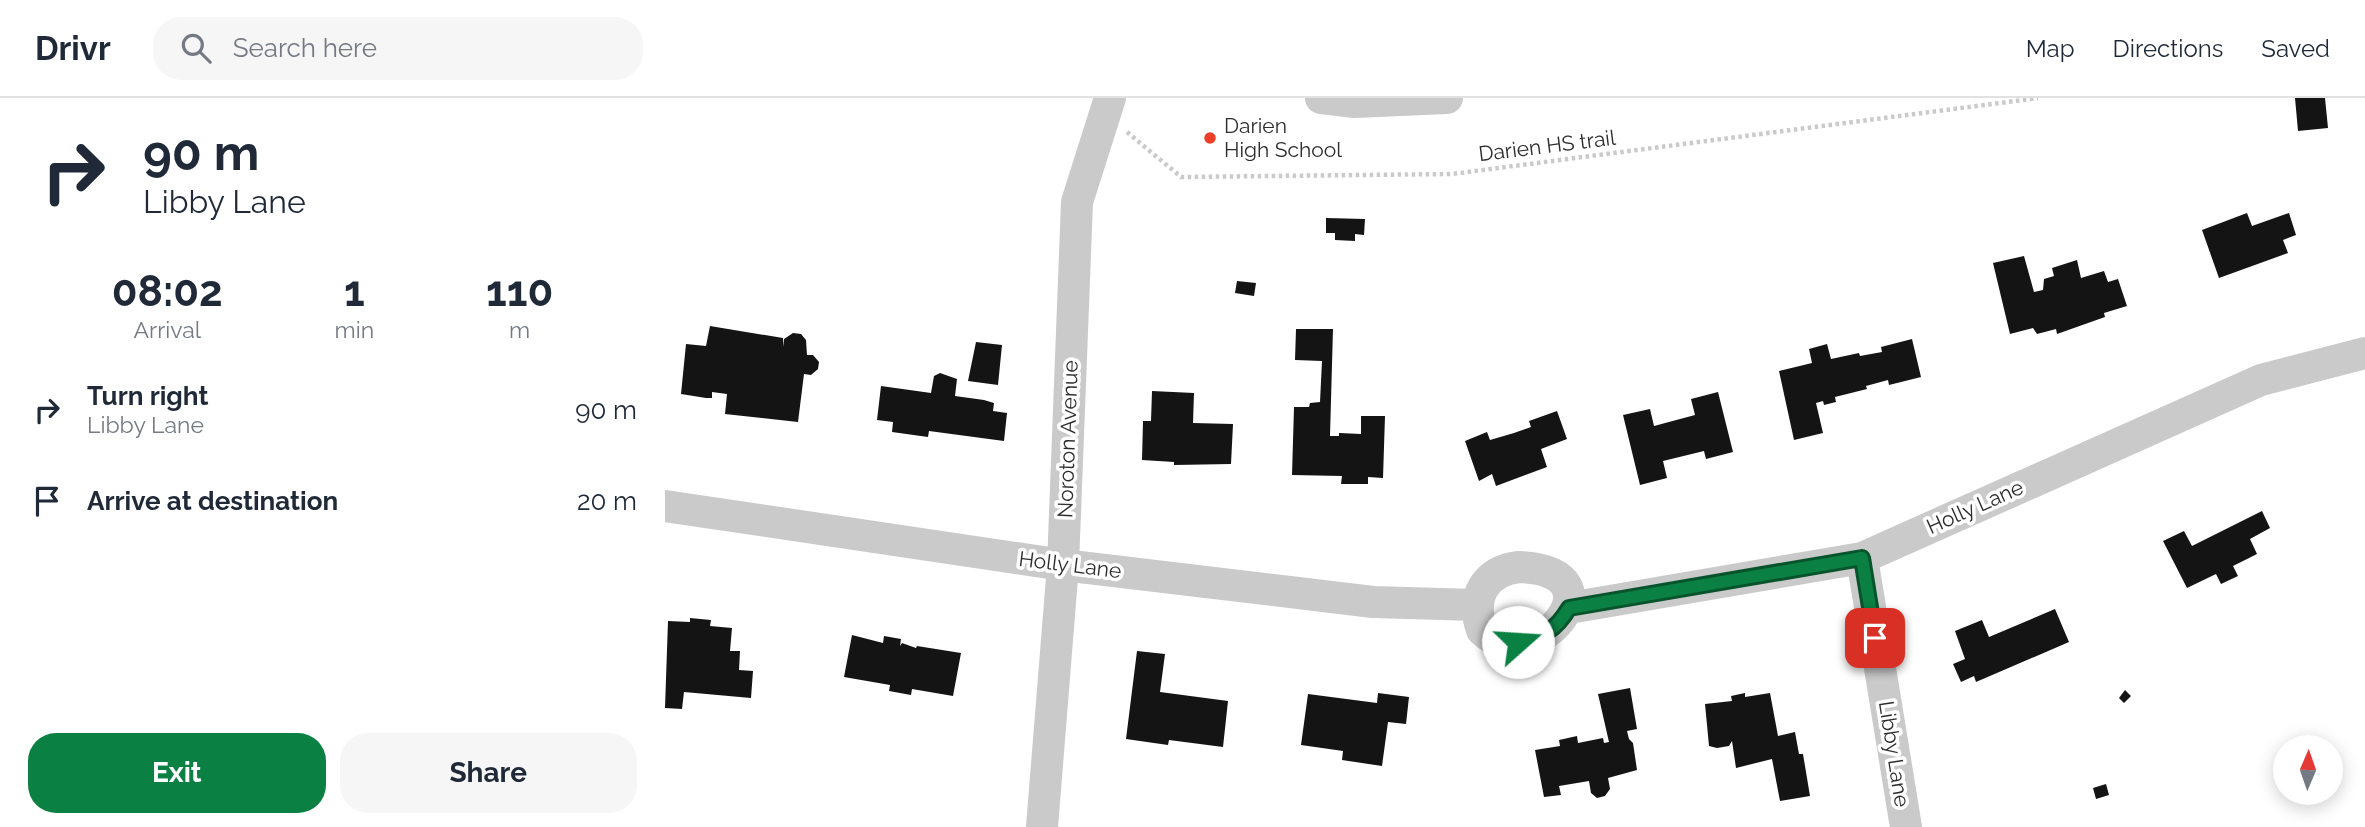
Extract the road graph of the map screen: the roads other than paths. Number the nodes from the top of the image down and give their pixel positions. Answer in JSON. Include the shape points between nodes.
{"nodes":[{"id":1,"x":1321,"y":98,"type":"edge"},
{"id":2,"x":1447,"y":98,"type":"edge"},
{"id":3,"x":1107,"y":106,"type":"edge"},
{"id":4,"x":2365,"y":354,"type":"edge"},
{"id":5,"x":665,"y":506,"type":"edge"},
{"id":6,"x":1862,"y":558,"type":"junction"},
{"id":7,"x":1063,"y":565,"type":"junction"},
{"id":8,"x":1476,"y":605,"type":"junction"},
{"id":9,"x":1569,"y":608,"type":"junction"},
{"id":10,"x":1042,"y":827,"type":"edge"},
{"id":11,"x":1906,"y":827,"type":"edge"}],
"edges":[{"from":1,"to":2,"type":"street","via":[[1355,102]]},
{"from":3,"to":7,"type":"street","name":"Noroton Avenue","via":[[1077,202]]},
{"from":4,"to":6,"type":"street","name":"Holly Lane","via":[[2262,380]]},
{"from":5,"to":7,"type":"street","name":"Holly Lane"},
{"from":6,"to":9,"type":"street","name":"Holly Lane"},
{"from":6,"to":11,"type":"street","name":"Libby Lane"},
{"from":7,"to":8,"type":"street","name":"Holly Lane","via":[[1373,602]]},
{"from":7,"to":10,"type":"street","name":"Noroton Avenue"},
{"from":8,"to":9,"type":"street","via":[[1482,630],[1489,637],[1518,642],[1552,630]]},
{"from":8,"to":9,"type":"street","via":[[1489,579],[1503,569],[1519,567],[1550,572],[1564,580]]}]}
